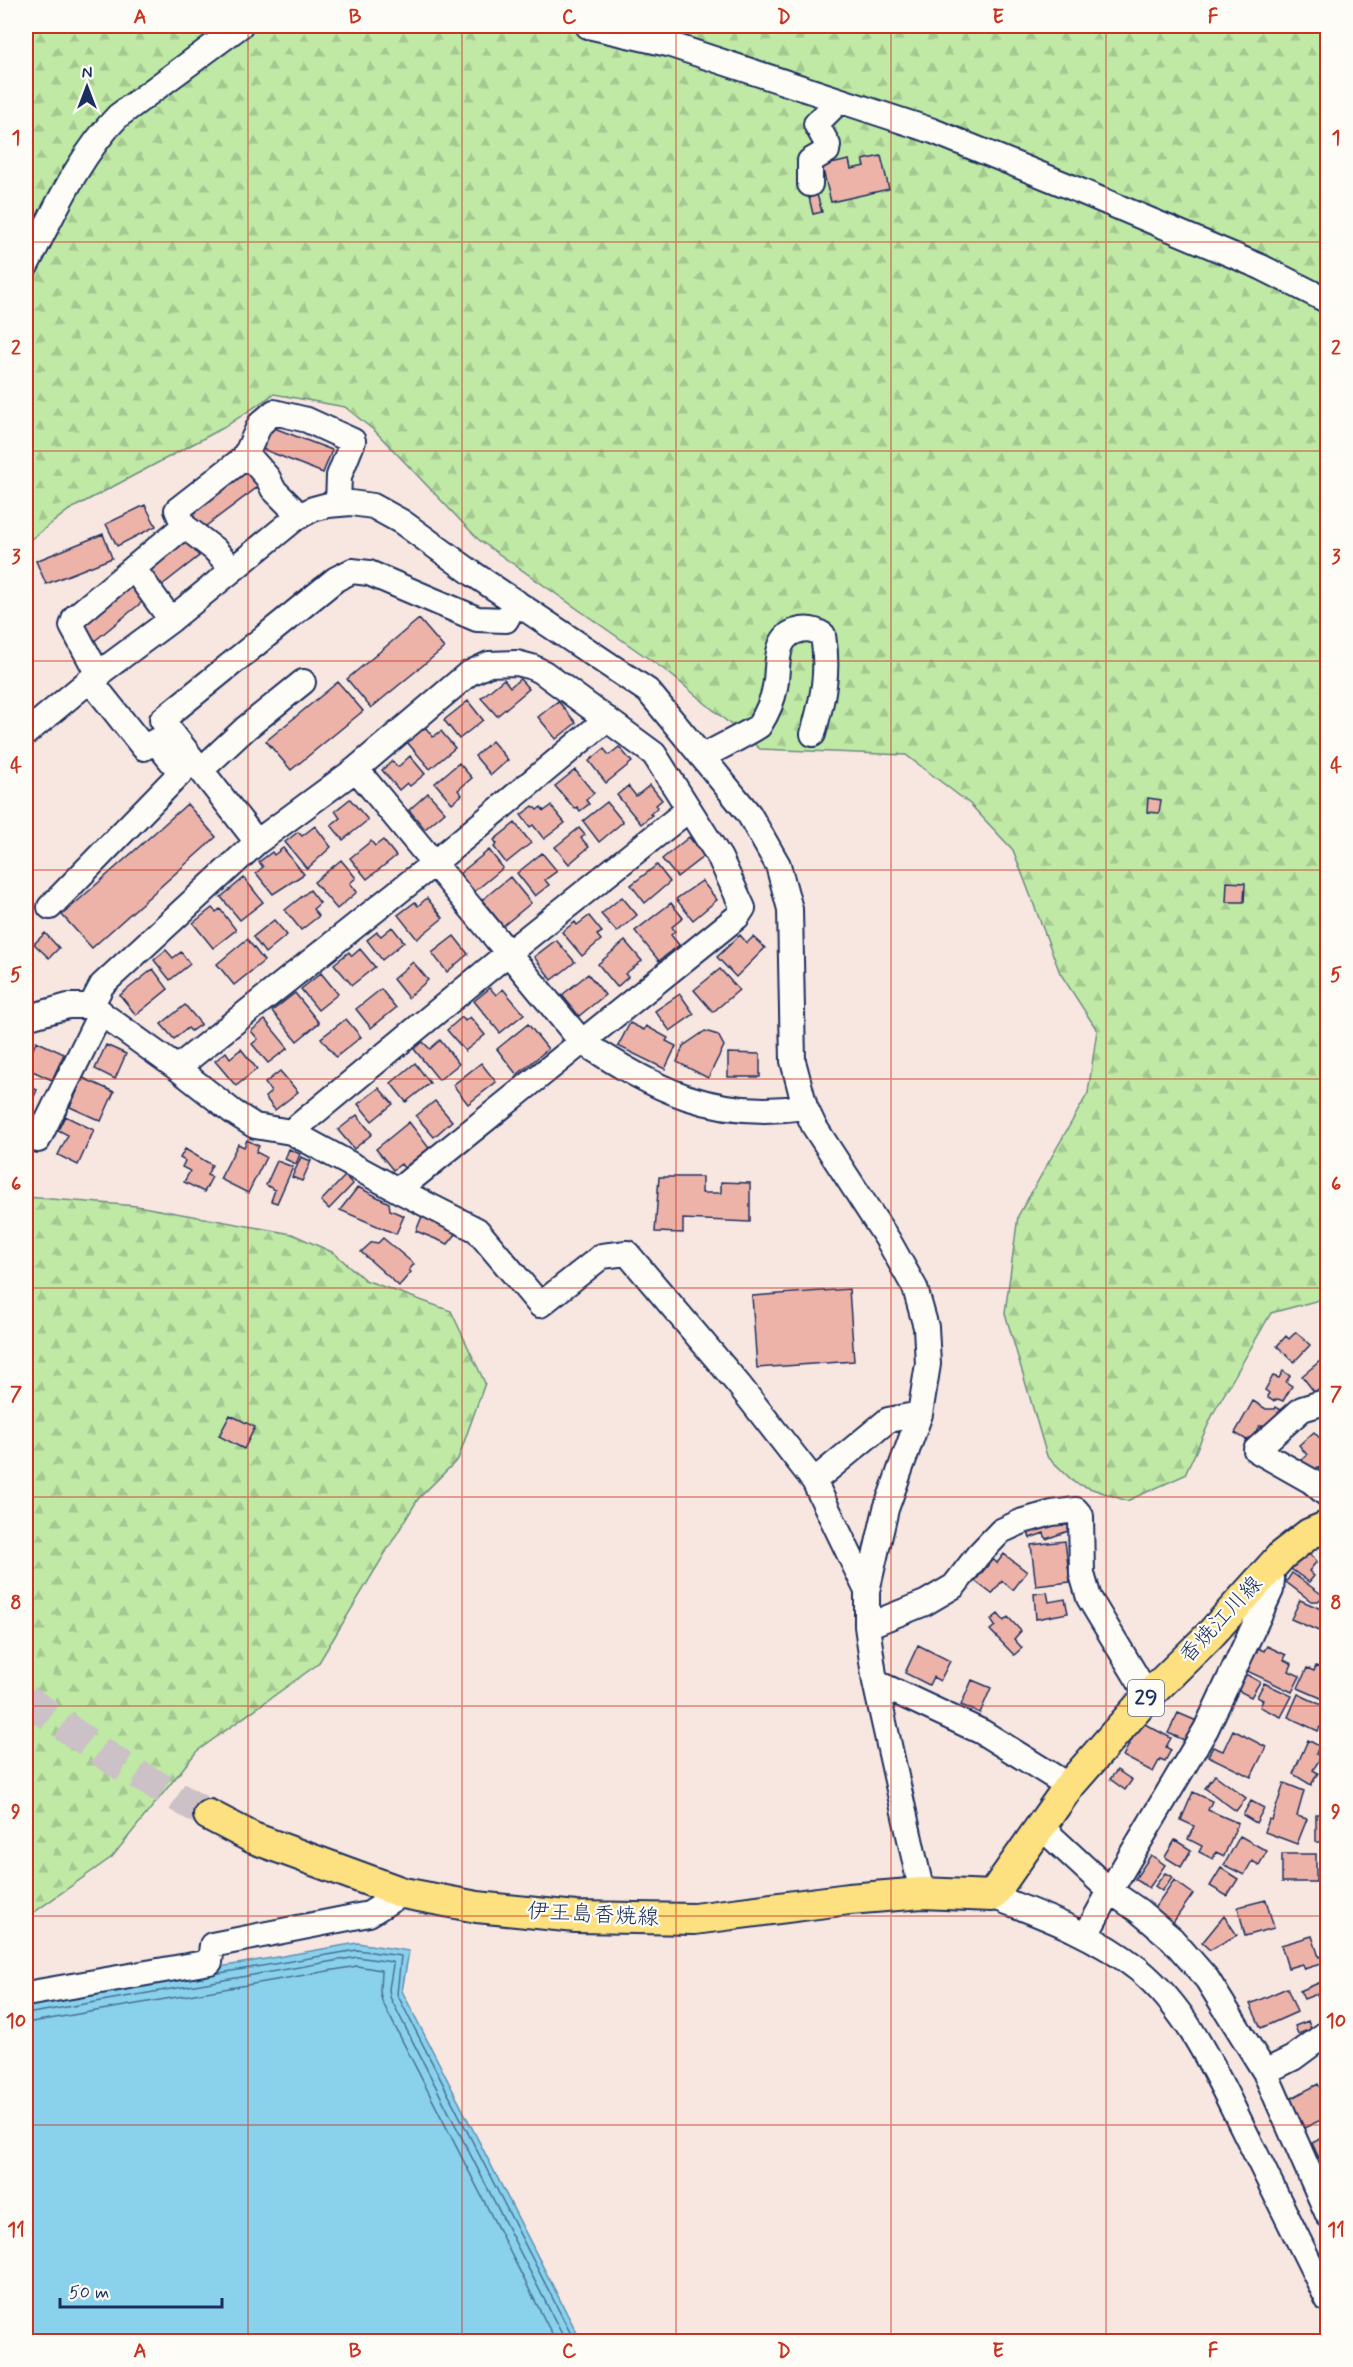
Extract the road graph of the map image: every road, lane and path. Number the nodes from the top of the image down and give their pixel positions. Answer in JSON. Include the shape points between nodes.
{"nodes":[{"id":1,"x":240,"y":26,"type":"edge"},
{"id":2,"x":588,"y":26,"type":"edge"},
{"id":3,"x":839,"y":100,"type":"junction"},
{"id":4,"x":810,"y":184,"type":"dead end"},
{"id":5,"x":26,"y":266,"type":"edge"},
{"id":6,"x":1328,"y":301,"type":"edge"},
{"id":7,"x":246,"y":453,"type":"junction"},
{"id":8,"x":338,"y":504,"type":"junction"},
{"id":9,"x":300,"y":516,"type":"junction"},
{"id":10,"x":184,"y":526,"type":"junction"},
{"id":11,"x":134,"y":569,"type":"junction"},
{"id":12,"x":233,"y":569,"type":"junction"},
{"id":13,"x":516,"y":603,"type":"junction"},
{"id":14,"x":171,"y":620,"type":"junction"},
{"id":15,"x":95,"y":678,"type":"junction"},
{"id":16,"x":303,"y":682,"type":"dead end"},
{"id":17,"x":607,"y":719,"type":"junction"},
{"id":18,"x":26,"y":733,"type":"edge"},
{"id":19,"x":813,"y":734,"type":"dead end"},
{"id":20,"x":702,"y":758,"type":"junction"},
{"id":21,"x":192,"y":768,"type":"junction"},
{"id":22,"x":356,"y":769,"type":"junction"},
{"id":23,"x":689,"y":809,"type":"junction"},
{"id":24,"x":257,"y":842,"type":"junction"},
{"id":25,"x":433,"y":864,"type":"junction"},
{"id":26,"x":50,"y":907,"type":"dead end"},
{"id":27,"x":507,"y":954,"type":"junction"},
{"id":28,"x":96,"y":1009,"type":"junction"},
{"id":29,"x":26,"y":1018,"type":"edge"},
{"id":30,"x":581,"y":1041,"type":"junction"},
{"id":31,"x":177,"y":1068,"type":"junction"},
{"id":32,"x":805,"y":1107,"type":"junction"},
{"id":33,"x":291,"y":1132,"type":"junction"},
{"id":34,"x":38,"y":1140,"type":"dead end"},
{"id":35,"x":398,"y":1190,"type":"junction"},
{"id":36,"x":1328,"y":1401,"type":"edge"},
{"id":37,"x":920,"y":1414,"type":"junction"},
{"id":38,"x":814,"y":1481,"type":"junction"},
{"id":39,"x":1326,"y":1493,"type":"edge"},
{"id":40,"x":1326,"y":1526,"type":"edge"},
{"id":41,"x":1269,"y":1568,"type":"junction"},
{"id":42,"x":867,"y":1591,"type":"junction"},
{"id":43,"x":867,"y":1626,"type":"junction"},
{"id":44,"x":875,"y":1682,"type":"junction"},
{"id":45,"x":1148,"y":1696,"type":"junction"},
{"id":46,"x":1069,"y":1786,"type":"junction"},
{"id":47,"x":209,"y":1815,"type":"tunnel mouth"},
{"id":48,"x":1041,"y":1826,"type":"junction"},
{"id":49,"x":1110,"y":1891,"type":"junction"},
{"id":50,"x":403,"y":1893,"type":"junction"},
{"id":51,"x":922,"y":1893,"type":"junction"},
{"id":52,"x":992,"y":1896,"type":"junction"},
{"id":53,"x":1086,"y":1935,"type":"junction"},
{"id":54,"x":26,"y":1994,"type":"edge"},
{"id":55,"x":1328,"y":2032,"type":"edge"},
{"id":56,"x":1265,"y":2073,"type":"junction"},
{"id":57,"x":1328,"y":2215,"type":"edge"},
{"id":58,"x":1328,"y":2300,"type":"edge"}],
"edges":[{"from":1,"to":5,"type":"street","via":[[101,132]]},
{"from":2,"to":3,"type":"street","via":[[668,44]]},
{"from":3,"to":4,"type":"street","via":[[816,124],[828,145],[827,151],[810,161]]},
{"from":3,"to":6,"type":"street","via":[[933,131],[1066,185],[1261,267]]},
{"from":7,"to":8,"type":"street","via":[[260,424],[274,412],[307,420],[353,441],[339,476]]},
{"from":7,"to":9,"type":"street"},
{"from":7,"to":10,"type":"street","via":[[177,510]]},
{"from":8,"to":9,"type":"street"},
{"from":8,"to":13,"type":"street","via":[[373,507],[402,522]]},
{"from":9,"to":12,"type":"street"},
{"from":10,"to":11,"type":"street"},
{"from":10,"to":12,"type":"street"},
{"from":11,"to":14,"type":"street"},
{"from":11,"to":15,"type":"street","via":[[75,617],[72,626]]},
{"from":12,"to":14,"type":"street"},
{"from":13,"to":20,"type":"street","via":[[648,691]]},
{"from":13,"to":21,"type":"street","via":[[506,620],[477,619],[369,573],[352,571],[336,579],[162,720]]},
{"from":14,"to":15,"type":"street"},
{"from":15,"to":18,"type":"street"},
{"from":15,"to":21,"type":"street","via":[[144,748],[155,741]]},
{"from":16,"to":21,"type":"street"},
{"from":17,"to":22,"type":"street","via":[[532,667],[489,664],[468,674]]},
{"from":17,"to":23,"type":"street","via":[[654,754]]},
{"from":17,"to":25,"type":"street"},
{"from":19,"to":20,"type":"street","via":[[822,704],[827,662],[823,635],[805,628],[782,641],[769,708],[757,728]]},
{"from":20,"to":32,"type":"street","via":[[748,814],[778,865],[790,909],[793,1061]]},
{"from":21,"to":24,"type":"street"},
{"from":21,"to":26,"type":"street"},
{"from":22,"to":24,"type":"street"},
{"from":22,"to":25,"type":"street"},
{"from":23,"to":27,"type":"street"},
{"from":23,"to":30,"type":"street","via":[[720,858],[743,908],[737,917]]},
{"from":24,"to":28,"type":"street","via":[[102,985]]},
{"from":25,"to":27,"type":"street"},
{"from":25,"to":31,"type":"street"},
{"from":27,"to":30,"type":"street"},
{"from":27,"to":33,"type":"street"},
{"from":28,"to":29,"type":"street","via":[[68,1006]]},
{"from":28,"to":31,"type":"street"},
{"from":28,"to":34,"type":"street"},
{"from":30,"to":32,"type":"street","via":[[661,1088],[706,1104],[765,1112]]},
{"from":30,"to":35,"type":"street"},
{"from":31,"to":33,"type":"street","via":[[255,1126]]},
{"from":32,"to":37,"type":"street","via":[[915,1288],[926,1327],[928,1364]]},
{"from":33,"to":35,"type":"street"},
{"from":35,"to":38,"type":"street","via":[[477,1230],[540,1305],[602,1256],[627,1253]]},
{"from":36,"to":39,"type":"street","via":[[1302,1409],[1256,1450]]},
{"from":37,"to":38,"type":"street","via":[[888,1420]]},
{"from":37,"to":42,"type":"street","via":[[886,1509]]},
{"from":38,"to":42,"type":"street"},
{"from":39,"to":40,"type":"street","via":[[1318,1508]]},
{"from":40,"to":41,"type":"main road","name":"香焼江川線","number":"29","via":[[1293,1544]]},
{"from":41,"to":45,"type":"main road","name":"香焼江川線","number":"29","via":[[1210,1635]]},
{"from":41,"to":49,"type":"street","via":[[1271,1590],[1206,1729]]},
{"from":42,"to":43,"type":"street"},
{"from":43,"to":44,"type":"street"},
{"from":43,"to":45,"type":"street","via":[[925,1603],[954,1586],[1001,1531],[1033,1518],[1076,1510],[1081,1516],[1082,1574],[1089,1598]]},
{"from":44,"to":46,"type":"street","via":[[982,1732]]},
{"from":44,"to":51,"type":"street"},
{"from":45,"to":46,"type":"main road","name":"香焼江川線","number":"29"},
{"from":46,"to":48,"type":"main road","name":"香焼江川線","number":"29"},
{"from":47,"to":50,"type":"main road","name":"伊王島香焼線","via":[[254,1838]]},
{"from":48,"to":49,"type":"street"},
{"from":48,"to":52,"type":"main road","name":"香焼江川線","number":"29"},
{"from":49,"to":53,"type":"street"},
{"from":49,"to":56,"type":"street","via":[[1172,1940],[1200,1971]]},
{"from":50,"to":51,"type":"main road","name":"伊王島香焼線","via":[[477,1907],[576,1917],[694,1919]]},
{"from":50,"to":54,"type":"street","via":[[369,1914],[212,1945],[210,1962]]},
{"from":51,"to":52,"type":"main road","name":"伊王島香焼線"},
{"from":52,"to":53,"type":"street"},
{"from":53,"to":58,"type":"street","via":[[1139,1970],[1164,1994],[1197,2037]]},
{"from":55,"to":56,"type":"street"},
{"from":56,"to":57,"type":"street"}]}
